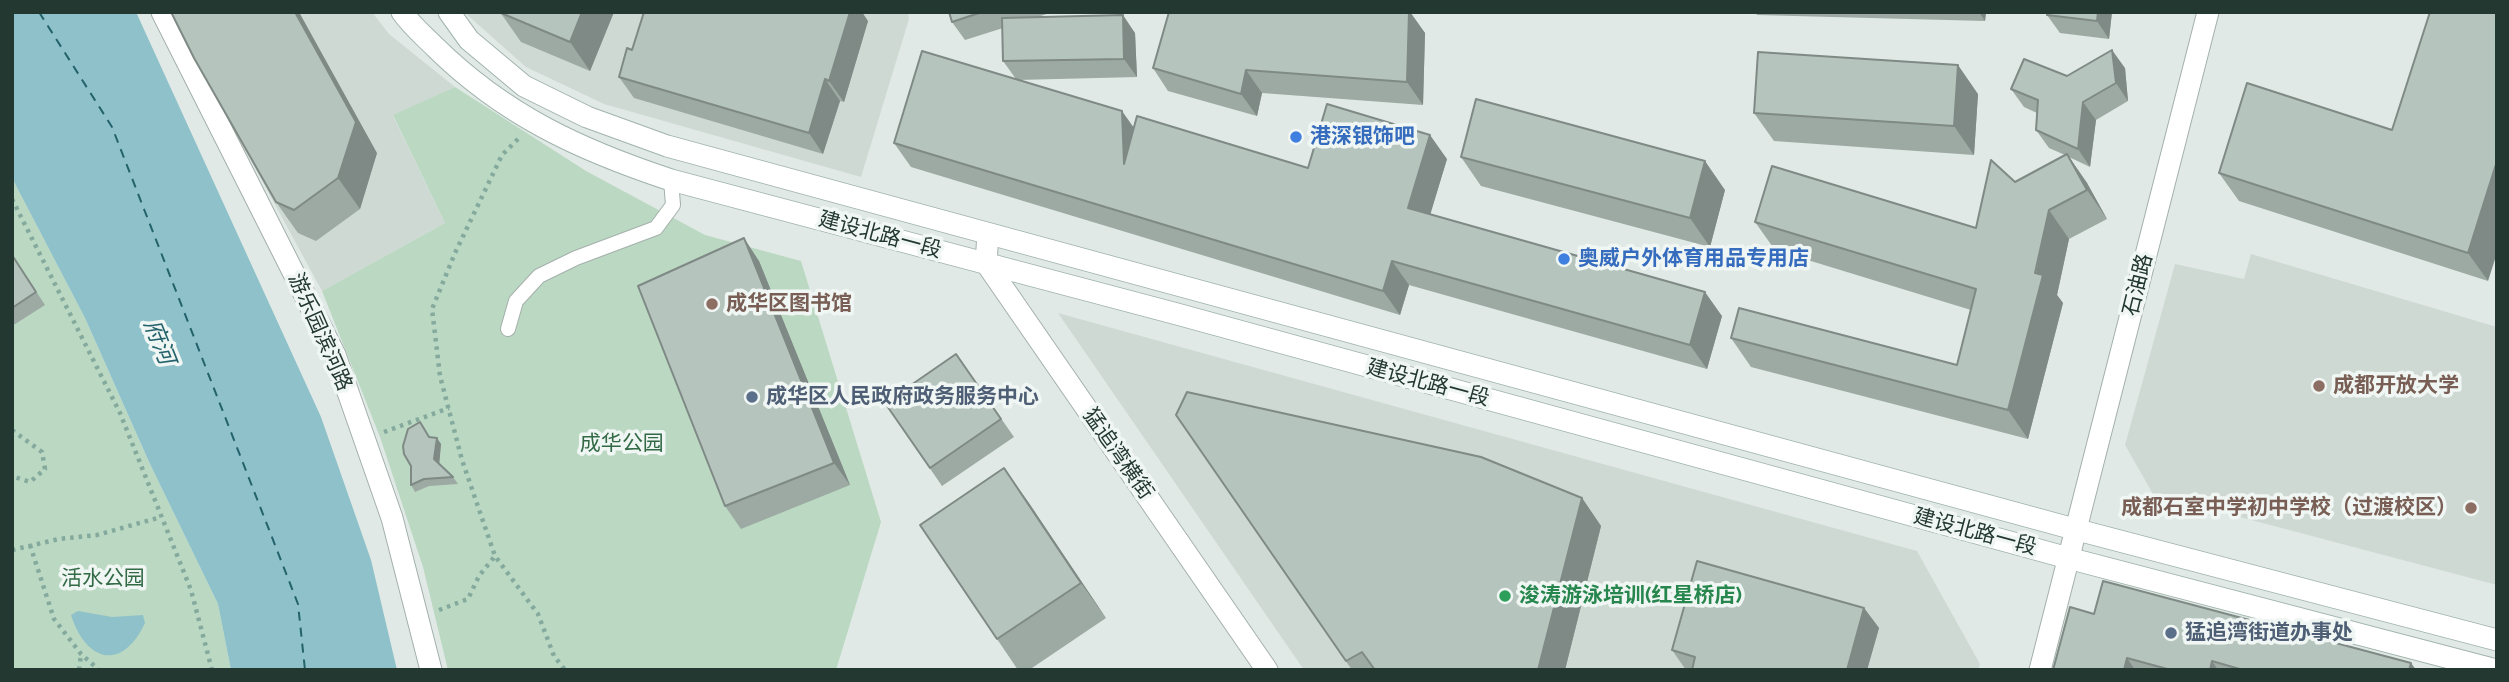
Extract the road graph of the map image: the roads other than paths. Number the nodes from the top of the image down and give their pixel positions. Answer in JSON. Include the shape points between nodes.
{"nodes":[{"id":1,"x":162,"y":12,"type":"edge"},
{"id":2,"x":402,"y":12,"type":"edge"},
{"id":3,"x":449,"y":12,"type":"edge"},
{"id":4,"x":2208,"y":12,"type":"edge"},
{"id":5,"x":671,"y":180,"type":"junction"},
{"id":6,"x":988,"y":234,"type":"junction"},
{"id":7,"x":986,"y":263,"type":"junction"},
{"id":8,"x":508,"y":330,"type":"dead end"},
{"id":9,"x":2074,"y":529,"type":"junction"},
{"id":10,"x":2068,"y":558,"type":"junction"},
{"id":11,"x":2497,"y":640,"type":"edge"},
{"id":12,"x":431,"y":670,"type":"edge"},
{"id":13,"x":1267,"y":670,"type":"edge"},
{"id":14,"x":2040,"y":670,"type":"edge"},
{"id":15,"x":2496,"y":670,"type":"edge"}],
"edges":[{"from":1,"to":12,"type":"main road","name":"游乐园滨河路","via":[[335,355],[392,518]]},
{"from":2,"to":5,"type":"main road","name":"建设北路一段","via":[[463,74],[534,124],[608,159]]},
{"from":3,"to":6,"type":"main road","name":"建设北路一段","via":[[469,40],[524,86],[587,117],[667,146]]},
{"from":4,"to":9,"type":"main road","name":"石油路"},
{"from":5,"to":7,"type":"main road","name":"建设北路一段"},
{"from":5,"to":8,"type":"lane","via":[[673,205],[656,228],[539,275],[516,301]]},
{"from":6,"to":7,"type":"main road"},
{"from":6,"to":9,"type":"main road","name":"建设北路一段"},
{"from":7,"to":10,"type":"main road","name":"建设北路一段"},
{"from":7,"to":13,"type":"main road","name":"猛追湾横街"},
{"from":9,"to":10,"type":"main road","name":"石油路"},
{"from":9,"to":11,"type":"main road","name":"建设北路一段"},
{"from":10,"to":14,"type":"main road","name":"石油路"},
{"from":10,"to":15,"type":"main road","name":"建设北路一段"}]}
